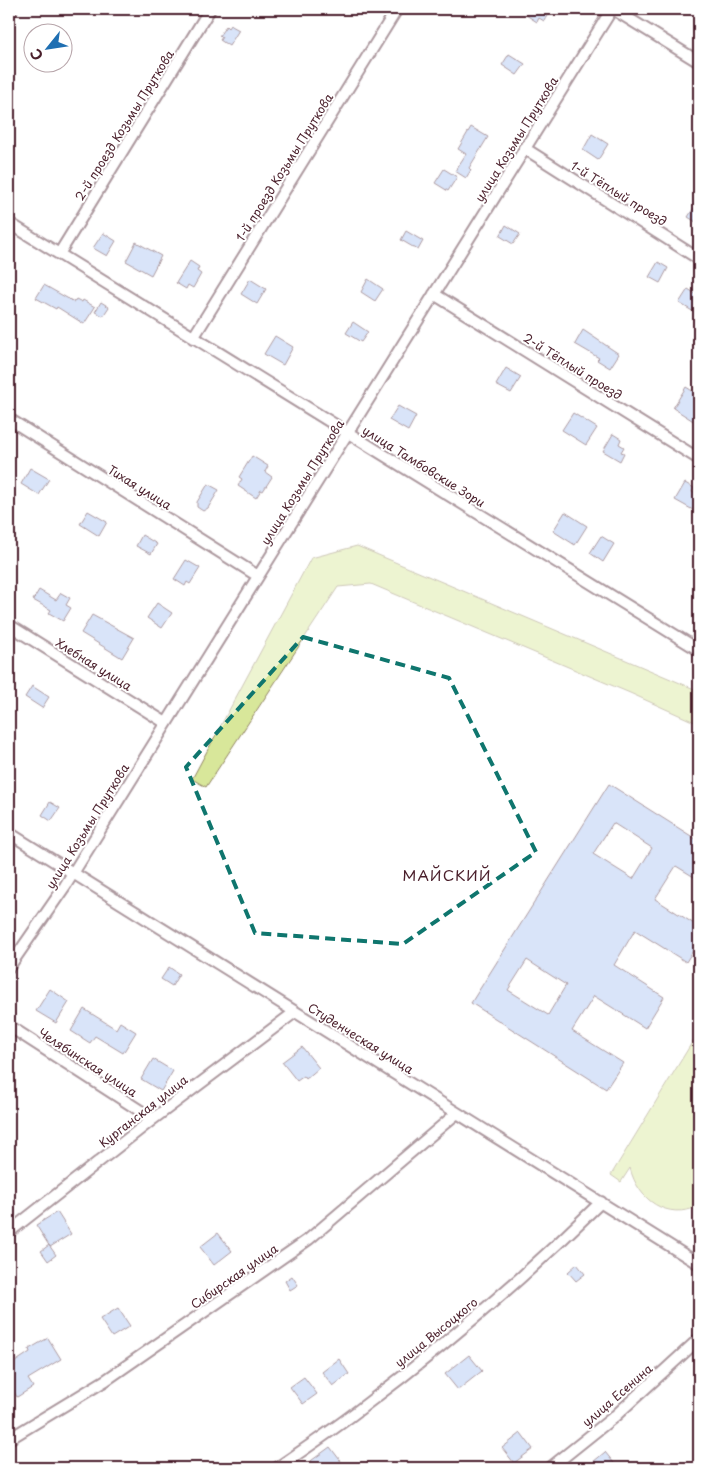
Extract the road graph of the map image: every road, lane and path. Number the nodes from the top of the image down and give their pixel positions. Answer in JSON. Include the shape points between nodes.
{"nodes":[{"id":1,"x":12,"y":9,"type":"edge"},
{"id":2,"x":210,"y":9,"type":"edge"},
{"id":3,"x":397,"y":9,"type":"edge"},
{"id":4,"x":612,"y":9,"type":"edge"},
{"id":5,"x":9,"y":14,"type":"edge"},
{"id":6,"x":699,"y":62,"type":"edge"},
{"id":7,"x":524,"y":148,"type":"junction"},
{"id":8,"x":9,"y":223,"type":"edge"},
{"id":9,"x":59,"y":254,"type":"junction"},
{"id":10,"x":699,"y":259,"type":"edge"},
{"id":11,"x":434,"y":294,"type":"junction"},
{"id":12,"x":193,"y":338,"type":"junction"},
{"id":13,"x":9,"y":419,"type":"edge"},
{"id":14,"x":347,"y":433,"type":"junction"},
{"id":15,"x":699,"y":459,"type":"edge"},
{"id":16,"x":258,"y":576,"type":"junction"},
{"id":17,"x":9,"y":625,"type":"edge"},
{"id":18,"x":699,"y":650,"type":"edge"},
{"id":19,"x":166,"y":723,"type":"junction"},
{"id":20,"x":9,"y":833,"type":"edge"},
{"id":21,"x":73,"y":873,"type":"junction"},
{"id":22,"x":9,"y":967,"type":"edge"},
{"id":23,"x":295,"y":1012,"type":"junction"},
{"id":24,"x":9,"y":1026,"type":"edge"},
{"id":25,"x":458,"y":1113,"type":"junction"},
{"id":26,"x":153,"y":1119,"type":"junction"},
{"id":27,"x":601,"y":1202,"type":"junction"},
{"id":28,"x":9,"y":1232,"type":"edge"},
{"id":29,"x":699,"y":1264,"type":"edge"},
{"id":30,"x":699,"y":1339,"type":"edge"},
{"id":31,"x":9,"y":1439,"type":"edge"},
{"id":32,"x":277,"y":1468,"type":"edge"},
{"id":33,"x":550,"y":1468,"type":"edge"}],
"edges":[{"from":1,"to":5,"type":"street"},
{"from":2,"to":9,"type":"street","name":"2-й проезд Козьмы Пруткова"},
{"from":3,"to":12,"type":"street","name":"1-й проезд Козьмы Пруткова"},
{"from":4,"to":6,"type":"street"},
{"from":4,"to":7,"type":"street","name":"улица Козьмы Пруткова"},
{"from":7,"to":10,"type":"street","name":"1-й Тёплый проезд"},
{"from":7,"to":11,"type":"street","name":"улица Козьмы Пруткова"},
{"from":8,"to":9,"type":"street","name":"улица Тамбовские Зори"},
{"from":9,"to":12,"type":"street","name":"улица Тамбовские Зори"},
{"from":11,"to":14,"type":"street","name":"улица Козьмы Пруткова"},
{"from":11,"to":15,"type":"street","name":"2-й Тёплый проезд"},
{"from":12,"to":14,"type":"street","name":"улица Тамбовские Зори"},
{"from":13,"to":16,"type":"street","name":"Тихая улица"},
{"from":14,"to":16,"type":"street","name":"улица Козьмы Пруткова"},
{"from":14,"to":18,"type":"street","name":"улица Тамбовские Зори"},
{"from":16,"to":19,"type":"street","name":"улица Козьмы Пруткова"},
{"from":17,"to":19,"type":"street","name":"Хлебная улица"},
{"from":19,"to":21,"type":"street","name":"улица Козьмы Пруткова"},
{"from":20,"to":21,"type":"street","name":"Студенческая улица"},
{"from":21,"to":22,"type":"street","name":"улица Козьмы Пруткова"},
{"from":21,"to":23,"type":"street","name":"Студенческая улица"},
{"from":23,"to":25,"type":"street","name":"Студенческая улица"},
{"from":23,"to":26,"type":"street","name":"Курганская улица"},
{"from":24,"to":26,"type":"street","name":"Челябинская улица"},
{"from":25,"to":27,"type":"street","name":"Студенческая улица"},
{"from":25,"to":31,"type":"street","name":"Сибирская улица","via":[[309,1239],[106,1380]]},
{"from":26,"to":28,"type":"street","name":"Курганская улица"},
{"from":27,"to":29,"type":"street","name":"Студенческая улица"},
{"from":27,"to":32,"type":"street","name":"улица Высоцкого","via":[[472,1320],[364,1406]]},
{"from":30,"to":33,"type":"street","name":"улица Есенина","via":[[615,1416]]}]}
